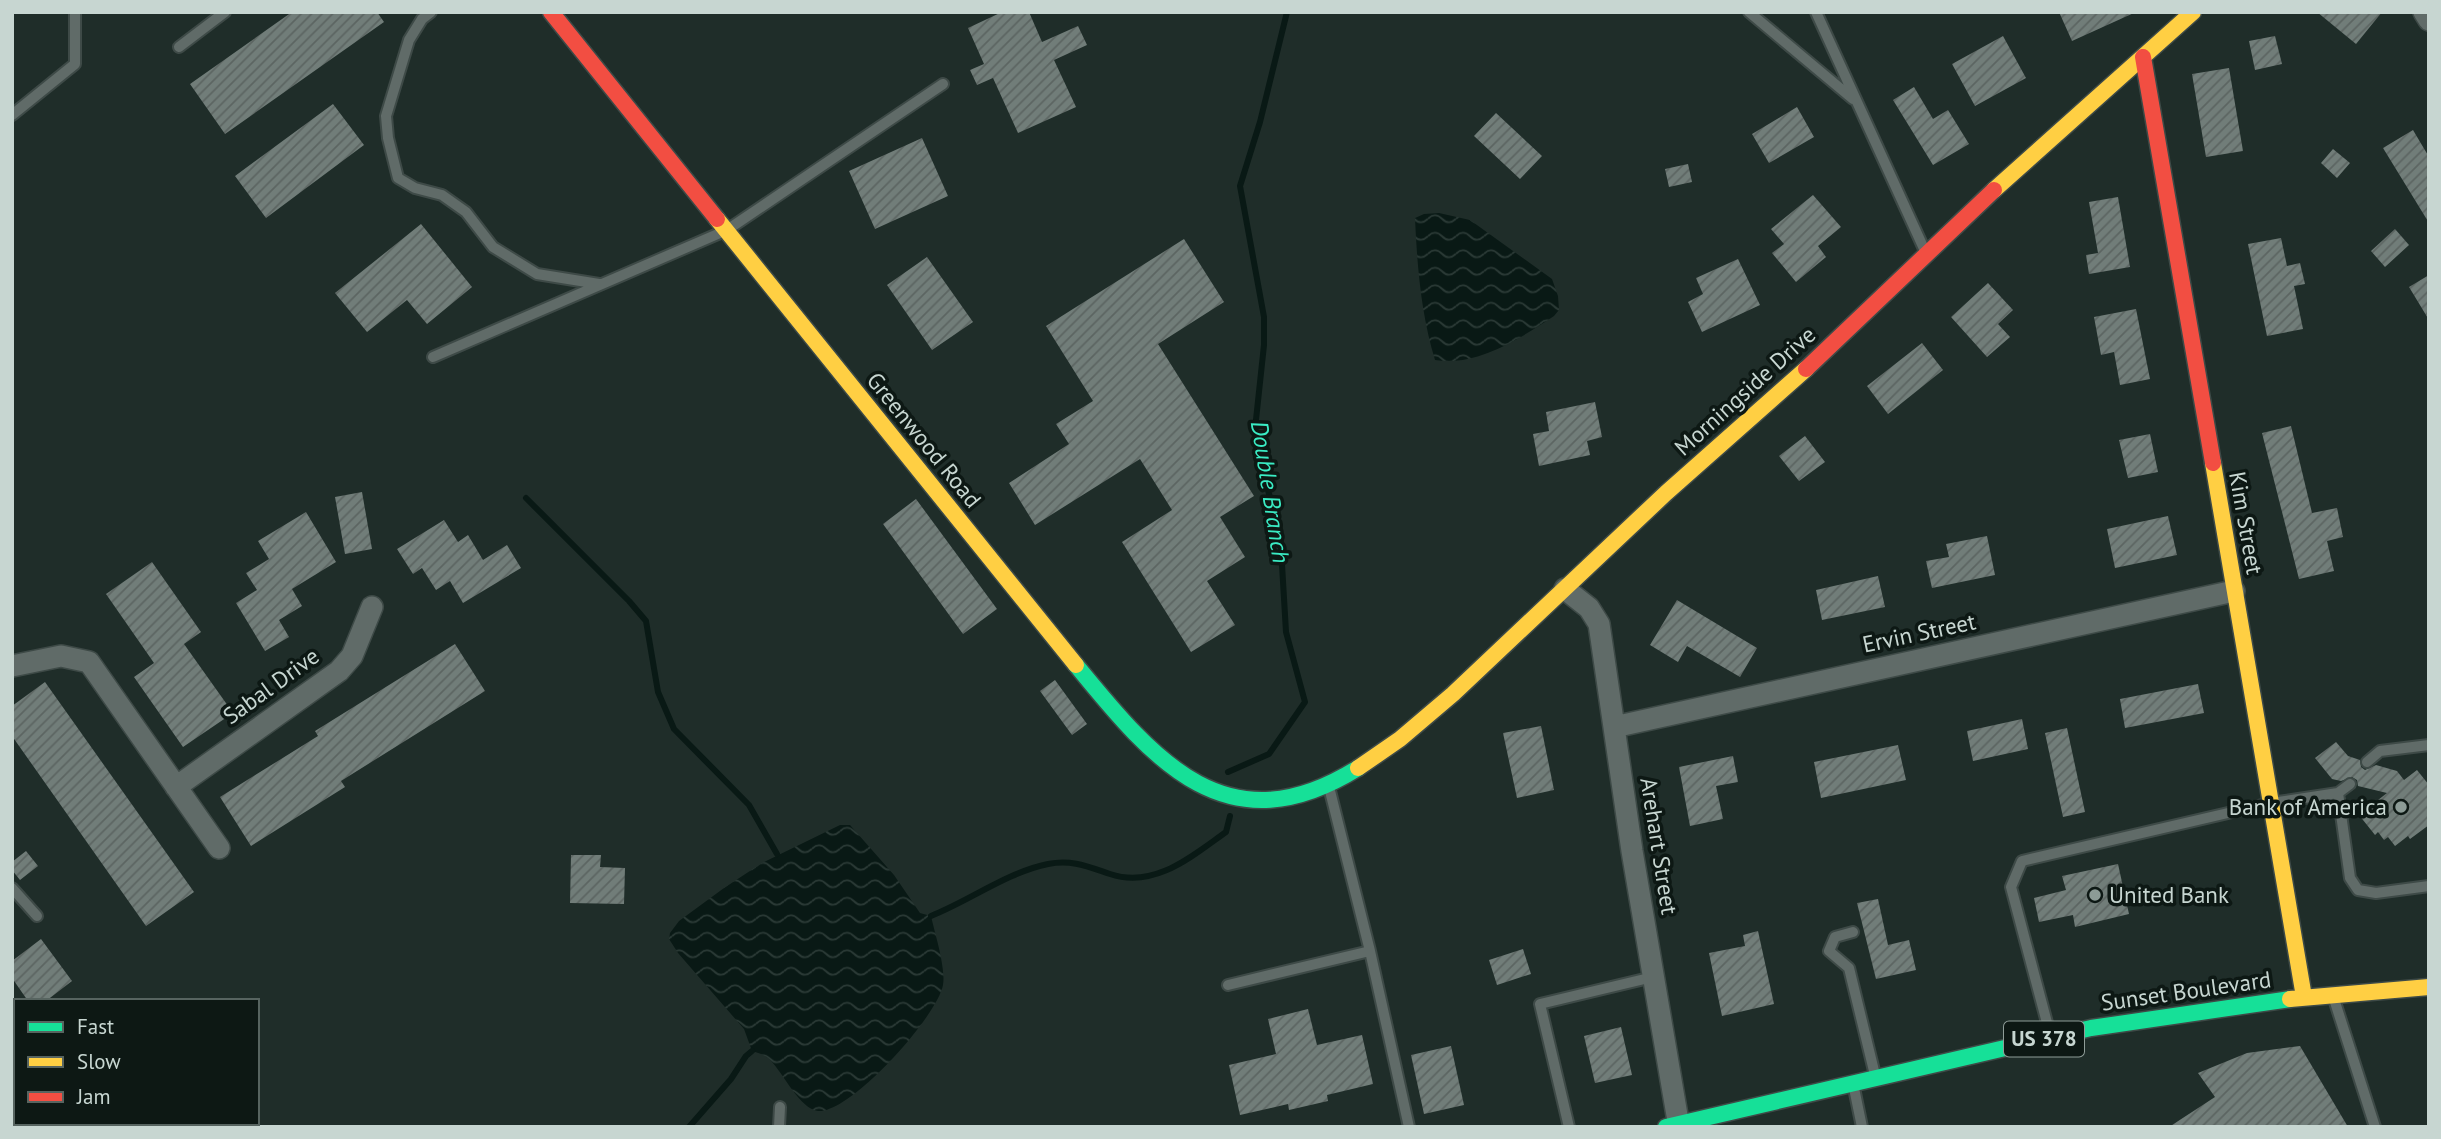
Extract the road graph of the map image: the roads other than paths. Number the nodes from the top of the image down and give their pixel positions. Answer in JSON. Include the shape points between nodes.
{"nodes":[{"id":1,"x":75,"y":12,"type":"edge"},
{"id":2,"x":225,"y":12,"type":"edge"},
{"id":3,"x":430,"y":12,"type":"edge"},
{"id":4,"x":551,"y":12,"type":"edge"},
{"id":5,"x":1749,"y":12,"type":"edge"},
{"id":6,"x":1816,"y":12,"type":"edge"},
{"id":7,"x":2193,"y":12,"type":"edge"},
{"id":8,"x":2424,"y":12,"type":"edge"},
{"id":9,"x":2429,"y":20,"type":"edge"},
{"id":10,"x":2171,"y":21,"type":"edge"},
{"id":11,"x":179,"y":47,"type":"dead end"},
{"id":12,"x":2143,"y":57,"type":"junction"},
{"id":13,"x":943,"y":84,"type":"dead end"},
{"id":14,"x":1855,"y":101,"type":"junction"},
{"id":15,"x":12,"y":115,"type":"edge"},
{"id":16,"x":727,"y":230,"type":"junction"},
{"id":17,"x":1926,"y":254,"type":"junction"},
{"id":18,"x":600,"y":285,"type":"junction"},
{"id":19,"x":433,"y":357,"type":"dead end"},
{"id":20,"x":1566,"y":589,"type":"junction"},
{"id":21,"x":2234,"y":591,"type":"junction"},
{"id":22,"x":372,"y":607,"type":"dead end"},
{"id":23,"x":12,"y":666,"type":"edge"},
{"id":24,"x":1614,"y":727,"type":"junction"},
{"id":25,"x":2429,"y":746,"type":"edge"},
{"id":26,"x":2367,"y":762,"type":"dead end"},
{"id":27,"x":2350,"y":784,"type":"dead end"},
{"id":28,"x":176,"y":787,"type":"junction"},
{"id":29,"x":1323,"y":787,"type":"junction"},
{"id":30,"x":2338,"y":793,"type":"junction"},
{"id":31,"x":2271,"y":803,"type":"junction"},
{"id":32,"x":219,"y":848,"type":"dead end"},
{"id":33,"x":2429,"y":886,"type":"edge"},
{"id":34,"x":12,"y":888,"type":"edge"},
{"id":35,"x":37,"y":916,"type":"dead end"},
{"id":36,"x":1853,"y":932,"type":"dead end"},
{"id":37,"x":1370,"y":951,"type":"junction"},
{"id":38,"x":1653,"y":977,"type":"junction"},
{"id":39,"x":1228,"y":985,"type":"dead end"},
{"id":40,"x":2429,"y":987,"type":"edge"},
{"id":41,"x":2332,"y":994,"type":"junction"},
{"id":42,"x":2304,"y":996,"type":"junction"},
{"id":43,"x":2051,"y":1037,"type":"junction"},
{"id":44,"x":1875,"y":1078,"type":"junction"},
{"id":45,"x":1852,"y":1083,"type":"junction"},
{"id":46,"x":780,"y":1107,"type":"dead end"},
{"id":47,"x":1404,"y":1126,"type":"edge"},
{"id":48,"x":1674,"y":1126,"type":"edge"},
{"id":49,"x":779,"y":1127,"type":"edge"},
{"id":50,"x":1569,"y":1127,"type":"edge"},
{"id":51,"x":1862,"y":1127,"type":"edge"},
{"id":52,"x":2375,"y":1127,"type":"edge"}],
"edges":[{"from":1,"to":15,"type":"lane","via":[[75,64]]},
{"from":2,"to":11,"type":"lane"},
{"from":3,"to":18,"type":"lane","via":[[409,40],[386,116],[398,178],[442,195],[466,212],[493,247],[537,274]]},
{"from":4,"to":16,"type":"street","name":"Greenwood Road"},
{"from":5,"to":14,"type":"lane"},
{"from":6,"to":14,"type":"lane"},
{"from":7,"to":10,"type":"street","name":"Morningside Drive"},
{"from":8,"to":9,"type":"street"},
{"from":10,"to":12,"type":"street","name":"Morningside Drive"},
{"from":12,"to":17,"type":"street","name":"Morningside Drive"},
{"from":12,"to":21,"type":"street","name":"Kim Street"},
{"from":13,"to":16,"type":"lane"},
{"from":14,"to":17,"type":"lane"},
{"from":16,"to":18,"type":"lane"},
{"from":16,"to":29,"type":"street","name":"Greenwood Road","via":[[1124,724],[1166,765],[1199,787],[1229,797],[1288,798]]},
{"from":17,"to":20,"type":"street","name":"Morningside Drive"},
{"from":18,"to":19,"type":"lane"},
{"from":20,"to":24,"type":"street","name":"Arehart Street","via":[[1589,608],[1599,624]]},
{"from":20,"to":29,"type":"street","name":"Morningside Drive","via":[[1432,713],[1365,765]]},
{"from":21,"to":24,"type":"street","name":"Ervin Street"},
{"from":21,"to":31,"type":"street","name":"Kim Street"},
{"from":22,"to":28,"type":"street","name":"Sabal Drive","via":[[352,656],[339,671]]},
{"from":23,"to":28,"type":"street","via":[[61,656],[89,662]]},
{"from":24,"to":38,"type":"street","name":"Arehart Street"},
{"from":25,"to":26,"type":"lane","via":[[2380,751]]},
{"from":27,"to":30,"type":"lane"},
{"from":28,"to":32,"type":"street"},
{"from":29,"to":37,"type":"lane"},
{"from":30,"to":31,"type":"lane"},
{"from":30,"to":33,"type":"lane","via":[[2350,878],[2358,890],[2376,893]]},
{"from":31,"to":42,"type":"street","name":"Kim Street"},
{"from":31,"to":43,"type":"lane","via":[[2022,861],[2011,887]]},
{"from":34,"to":35,"type":"lane"},
{"from":36,"to":44,"type":"lane","via":[[1835,937],[1829,951],[1849,968]]},
{"from":37,"to":39,"type":"lane"},
{"from":37,"to":47,"type":"lane"},
{"from":38,"to":48,"type":"street","name":"Arehart Street"},
{"from":38,"to":50,"type":"lane","via":[[1540,1004]]},
{"from":40,"to":41,"type":"street","name":"Sunset Boulevard","number":"US 378"},
{"from":41,"to":42,"type":"street","name":"Sunset Boulevard","number":"US 378"},
{"from":41,"to":52,"type":"lane"},
{"from":42,"to":43,"type":"street","name":"Sunset Boulevard","number":"US 378"},
{"from":43,"to":44,"type":"street","name":"Sunset Boulevard","number":"US 378"},
{"from":44,"to":45,"type":"street","name":"Sunset Boulevard","number":"US 378"},
{"from":45,"to":48,"type":"street","name":"Sunset Boulevard","number":"US 378"},
{"from":45,"to":51,"type":"lane"},
{"from":46,"to":49,"type":"lane"}]}
